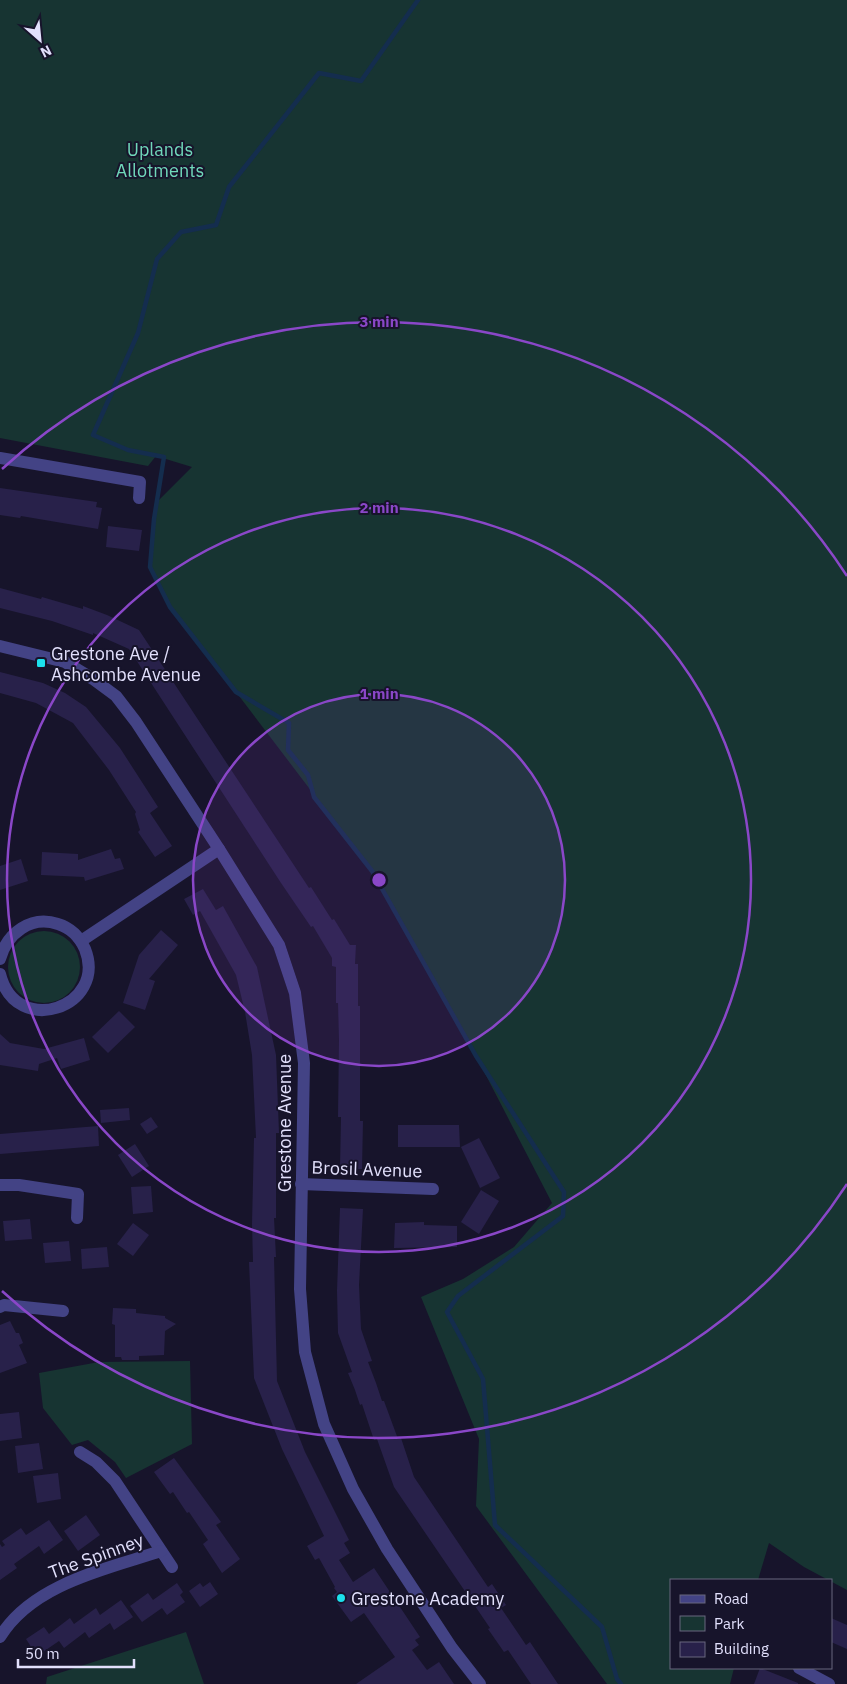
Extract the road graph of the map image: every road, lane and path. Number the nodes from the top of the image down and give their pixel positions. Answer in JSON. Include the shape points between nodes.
{"nodes":[{"id":1,"x":0,"y":458,"type":"edge"},
{"id":2,"x":139,"y":498,"type":"dead end"},
{"id":3,"x":0,"y":646,"type":"edge"},
{"id":4,"x":219,"y":849,"type":"junction"},
{"id":5,"x":81,"y":941,"type":"junction"},
{"id":6,"x":0,"y":959,"type":"edge"},
{"id":7,"x":0,"y":974,"type":"edge"},
{"id":8,"x":301,"y":1184,"type":"junction"},
{"id":9,"x":0,"y":1185,"type":"edge"},
{"id":10,"x":433,"y":1189,"type":"dead end"},
{"id":11,"x":76,"y":1218,"type":"dead end"},
{"id":12,"x":0,"y":1307,"type":"edge"},
{"id":13,"x":62,"y":1311,"type":"dead end"},
{"id":14,"x":80,"y":1452,"type":"dead end"},
{"id":15,"x":161,"y":1551,"type":"junction"},
{"id":16,"x":172,"y":1567,"type":"dead end"},
{"id":17,"x":0,"y":1636,"type":"edge"},
{"id":18,"x":804,"y":1675,"type":"edge"},
{"id":19,"x":480,"y":1684,"type":"edge"},
{"id":20,"x":829,"y":1684,"type":"edge"}],
"edges":[{"from":1,"to":2,"type":"street","via":[[140,482]]},
{"from":3,"to":4,"type":"street","name":"Grestone Avenue","via":[[65,662],[116,696]]},
{"from":4,"to":5,"type":"street"},
{"from":4,"to":8,"type":"street","name":"Grestone Avenue","via":[[279,946],[295,993],[304,1063]]},
{"from":5,"to":6,"type":"street","via":[[58,924],[36,922],[25,926],[8,940]]},
{"from":5,"to":7,"type":"street","via":[[87,956],[87,978],[76,997],[57,1009],[46,1011],[24,1006],[8,992]]},
{"from":8,"to":10,"type":"street","name":"Brosil Avenue"},
{"from":8,"to":19,"type":"street","name":"Grestone Avenue","via":[[300,1289],[305,1352],[324,1424],[353,1490],[387,1549],[452,1648]]},
{"from":9,"to":11,"type":"street","via":[[78,1194]]},
{"from":12,"to":13,"type":"street"},
{"from":14,"to":15,"type":"street","name":"The Spinney","via":[[96,1462],[115,1482]]},
{"from":15,"to":16,"type":"street","name":"The Spinney"},
{"from":15,"to":17,"type":"street","name":"The Spinney","via":[[87,1574],[49,1592],[26,1606],[7,1624]]},
{"from":18,"to":20,"type":"street"}]}
